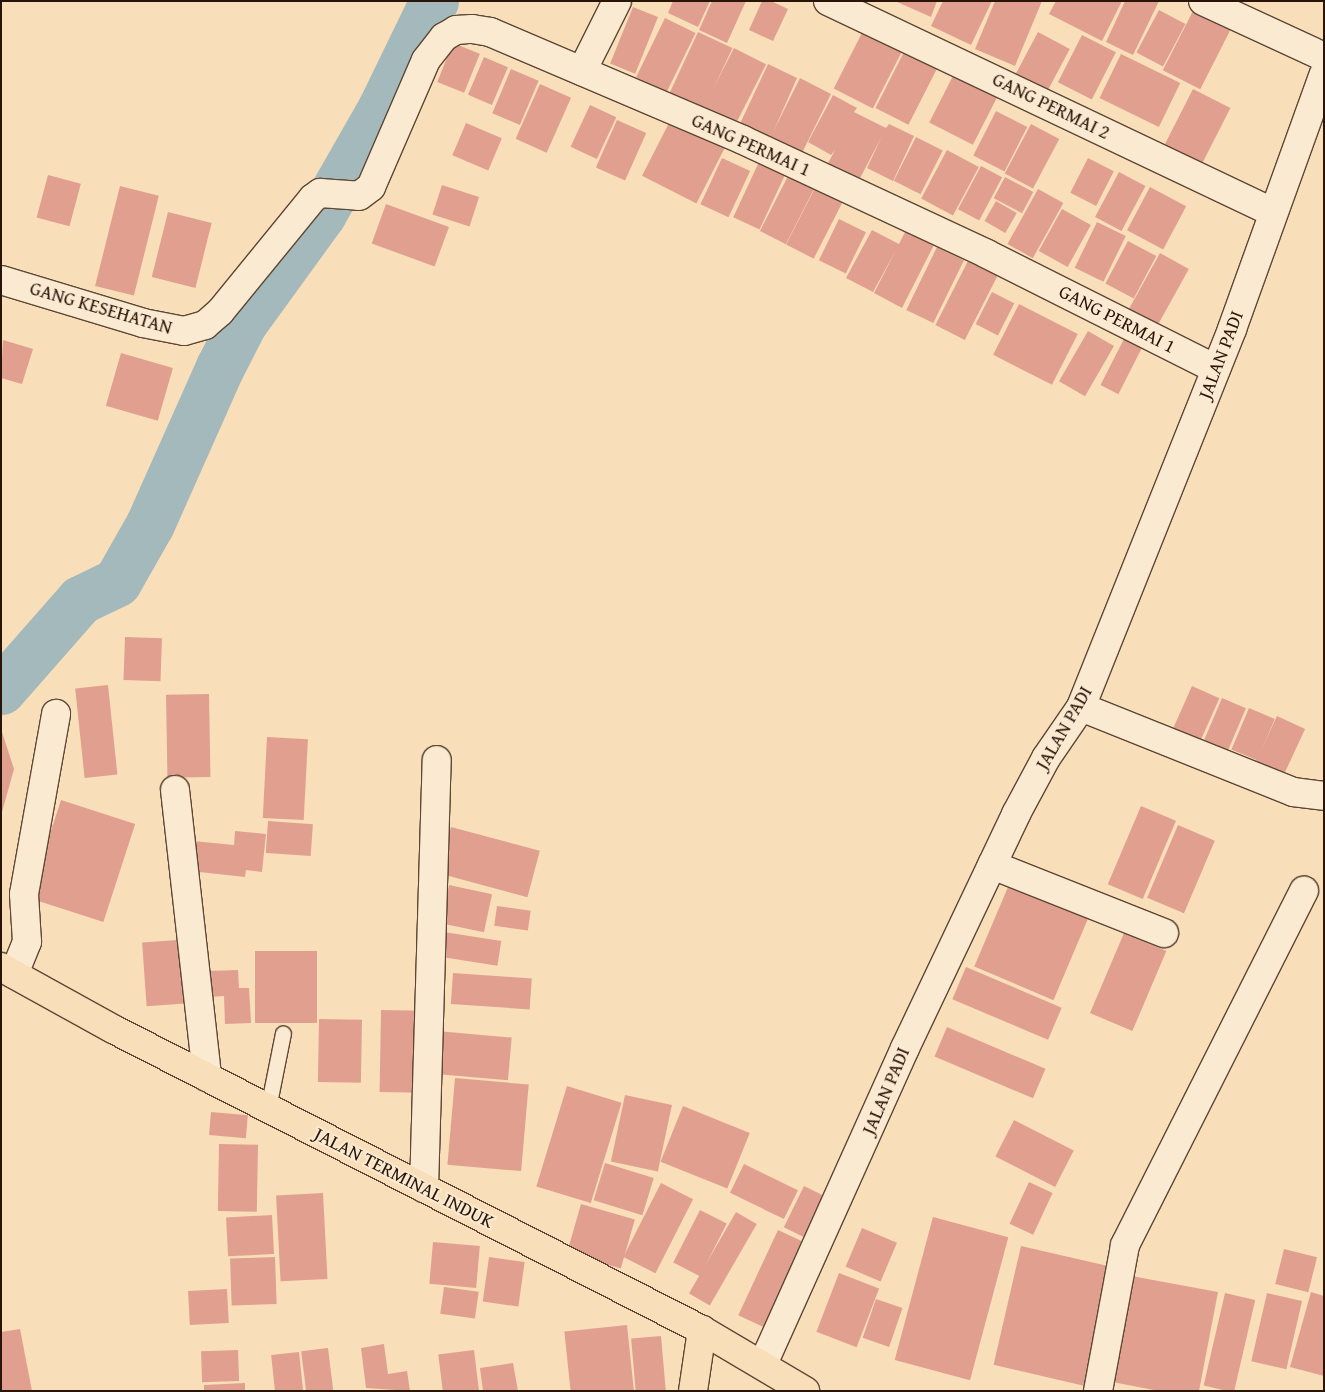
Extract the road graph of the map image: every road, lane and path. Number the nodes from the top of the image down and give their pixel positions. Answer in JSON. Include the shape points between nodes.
{"nodes":[{"id":1,"x":617,"y":1,"type":"edge"},
{"id":2,"x":828,"y":1,"type":"edge"},
{"id":3,"x":1202,"y":1,"type":"edge"},
{"id":4,"x":1324,"y":57,"type":"edge"},
{"id":5,"x":582,"y":71,"type":"junction"},
{"id":6,"x":1324,"y":74,"type":"edge"},
{"id":7,"x":320,"y":193,"type":"joint"},
{"id":8,"x":1273,"y":212,"type":"junction"},
{"id":9,"x":1,"y":280,"type":"edge"},
{"id":10,"x":1216,"y":369,"type":"junction"},
{"id":11,"x":1081,"y":707,"type":"junction"},
{"id":12,"x":56,"y":714,"type":"dead end"},
{"id":13,"x":437,"y":760,"type":"dead end"},
{"id":14,"x":175,"y":790,"type":"dead end"},
{"id":15,"x":1324,"y":796,"type":"edge"},
{"id":16,"x":992,"y":865,"type":"junction"},
{"id":17,"x":1304,"y":891,"type":"dead end"},
{"id":18,"x":1164,"y":934,"type":"dead end"},
{"id":19,"x":8,"y":970,"type":"edge"},
{"id":20,"x":282,"y":1033,"type":"dead end"},
{"id":21,"x":207,"y":1077,"type":"junction"},
{"id":22,"x":268,"y":1108,"type":"junction"},
{"id":23,"x":424,"y":1188,"type":"junction"},
{"id":24,"x":702,"y":1330,"type":"junction"},
{"id":25,"x":763,"y":1364,"type":"junction"},
{"id":26,"x":693,"y":1391,"type":"edge"},
{"id":27,"x":805,"y":1391,"type":"edge"},
{"id":28,"x":1098,"y":1391,"type":"edge"}],
"edges":[{"from":1,"to":5,"type":"street"},
{"from":2,"to":8,"type":"street","name":"GANG PERMAI 2"},
{"from":3,"to":4,"type":"street"},
{"from":5,"to":7,"type":"street","name":"GANG PERMAI 1","via":[[490,32],[456,30],[444,37],[426,60],[371,187],[359,196]]},
{"from":5,"to":10,"type":"street","name":"GANG PERMAI 1","via":[[744,140],[960,242]]},
{"from":6,"to":8,"type":"street","name":"JALAN PADI"},
{"from":7,"to":9,"type":"street","name":"GANG KESEHATAN","via":[[306,205],[220,312],[205,324],[184,331],[143,323]]},
{"from":8,"to":10,"type":"street","name":"JALAN PADI"},
{"from":10,"to":11,"type":"street","name":"JALAN PADI","via":[[1157,524]]},
{"from":11,"to":15,"type":"street","via":[[1293,792]]},
{"from":11,"to":16,"type":"street","name":"JALAN PADI","via":[[1046,758]]},
{"from":12,"to":19,"type":"street","via":[[24,894],[27,942]]},
{"from":13,"to":23,"type":"street"},
{"from":14,"to":21,"type":"street"},
{"from":16,"to":18,"type":"street"},
{"from":16,"to":25,"type":"street","name":"JALAN PADI","via":[[905,1048]]},
{"from":17,"to":28,"type":"street","via":[[1125,1245]]},
{"from":19,"to":21,"type":"highway","name":"JALAN TERMINAL INDUK"},
{"from":20,"to":22,"type":"lane"},
{"from":21,"to":22,"type":"highway","name":"JALAN TERMINAL INDUK"},
{"from":22,"to":23,"type":"highway","name":"JALAN TERMINAL INDUK"},
{"from":23,"to":24,"type":"highway","name":"JALAN TERMINAL INDUK"},
{"from":24,"to":25,"type":"highway","name":"JALAN TERMINAL INDUK"},
{"from":24,"to":26,"type":"highway"},
{"from":25,"to":27,"type":"highway","name":"JALAN TERMINAL INDUK"}]}
